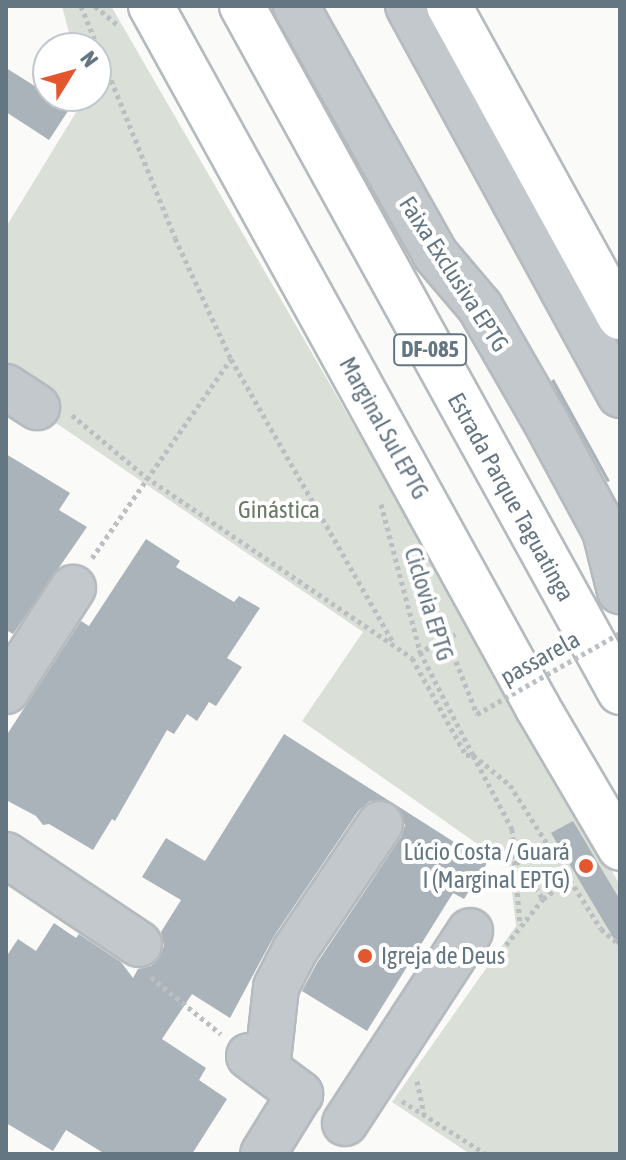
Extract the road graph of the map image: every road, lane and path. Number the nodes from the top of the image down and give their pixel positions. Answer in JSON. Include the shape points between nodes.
{"nodes":[{"id":1,"x":81,"y":6,"type":"edge"},
{"id":2,"x":95,"y":6,"type":"edge"},
{"id":3,"x":242,"y":6,"type":"edge"},
{"id":4,"x":296,"y":6,"type":"edge"},
{"id":5,"x":408,"y":6,"type":"edge"},
{"id":6,"x":449,"y":6,"type":"edge"},
{"id":7,"x":140,"y":21,"type":"edge"},
{"id":8,"x":620,"y":317,"type":"edge"},
{"id":9,"x":231,"y":359,"type":"junction"},
{"id":10,"x":620,"y":395,"type":"edge"},
{"id":11,"x":37,"y":402,"type":"edge"},
{"id":12,"x":146,"y":477,"type":"junction"},
{"id":13,"x":379,"y":493,"type":"dead end"},
{"id":14,"x":73,"y":588,"type":"joint"},
{"id":15,"x":620,"y":591,"type":"edge"},
{"id":16,"x":620,"y":633,"type":"edge"},
{"id":17,"x":447,"y":639,"type":"dead end"},
{"id":18,"x":396,"y":646,"type":"junction"},
{"id":19,"x":420,"y":652,"type":"junction"},
{"id":20,"x":412,"y":658,"type":"junction"},
{"id":21,"x":6,"y":691,"type":"edge"},
{"id":22,"x":620,"y":692,"type":"edge"},
{"id":23,"x":473,"y":755,"type":"junction"},
{"id":24,"x":380,"y":824,"type":"dead end"},
{"id":25,"x":620,"y":848,"type":"edge"},
{"id":26,"x":513,"y":853,"type":"junction"},
{"id":27,"x":6,"y":855,"type":"edge"},
{"id":28,"x":568,"y":880,"type":"junction"},
{"id":29,"x":543,"y":899,"type":"junction"},
{"id":30,"x":520,"y":924,"type":"junction"},
{"id":31,"x":486,"y":940,"type":"joint"},
{"id":32,"x":139,"y":944,"type":"joint"},
{"id":33,"x":620,"y":945,"type":"edge"},
{"id":34,"x":258,"y":1063,"type":"junction"},
{"id":35,"x":424,"y":1115,"type":"junction"},
{"id":36,"x":345,"y":1123,"type":"dead end"},
{"id":37,"x":263,"y":1154,"type":"edge"},
{"id":38,"x":486,"y":1154,"type":"edge"}],
"edges":[{"from":1,"to":9,"type":"path","via":[[175,238]]},
{"from":2,"to":7,"type":"path"},
{"from":3,"to":22,"type":"main road","name":"Estrada Parque Taguatinga","number":"DF-085"},
{"from":4,"to":15,"type":"street","name":"Faixa Exclusiva EPTG","via":[[435,254],[480,307],[545,420],[605,531]]},
{"from":5,"to":10,"type":"street"},
{"from":6,"to":8,"type":"main road"},
{"from":7,"to":25,"type":"main road","name":"Marginal Sul EPTG"},
{"from":9,"to":12,"type":"path"},
{"from":9,"to":18,"type":"path"},
{"from":11,"to":12,"type":"path"},
{"from":12,"to":14,"type":"path"},
{"from":12,"to":18,"type":"path"},
{"from":13,"to":19,"type":"path","name":"Ciclovia EPTG"},
{"from":14,"to":21,"type":"street"},
{"from":16,"to":17,"type":"path","name":"passarela","bridge":true,"via":[[477,714]]},
{"from":18,"to":20,"type":"path"},
{"from":19,"to":20,"type":"path"},
{"from":19,"to":23,"type":"path","name":"Ciclovia EPTG"},
{"from":20,"to":23,"type":"path","via":[[466,755]]},
{"from":23,"to":26,"type":"path","via":[[512,829]]},
{"from":23,"to":28,"type":"path","name":"Ciclovia EPTG","via":[[510,785]]},
{"from":24,"to":34,"type":"street","via":[[276,987]]},
{"from":26,"to":29,"type":"path"},
{"from":26,"to":30,"type":"path"},
{"from":27,"to":32,"type":"street"},
{"from":28,"to":29,"type":"path"},
{"from":28,"to":33,"type":"path","name":"Ciclovia EPTG","via":[[601,929]]},
{"from":29,"to":30,"type":"path"},
{"from":30,"to":31,"type":"path"},
{"from":31,"to":36,"type":"street"},
{"from":32,"to":34,"type":"path","via":[[130,961]]},
{"from":34,"to":37,"type":"street","via":[[300,1094]]},
{"from":35,"to":35,"type":"path","via":[[418,1090],[416,1077],[400,1100]]},
{"from":35,"to":38,"type":"path"}]}
